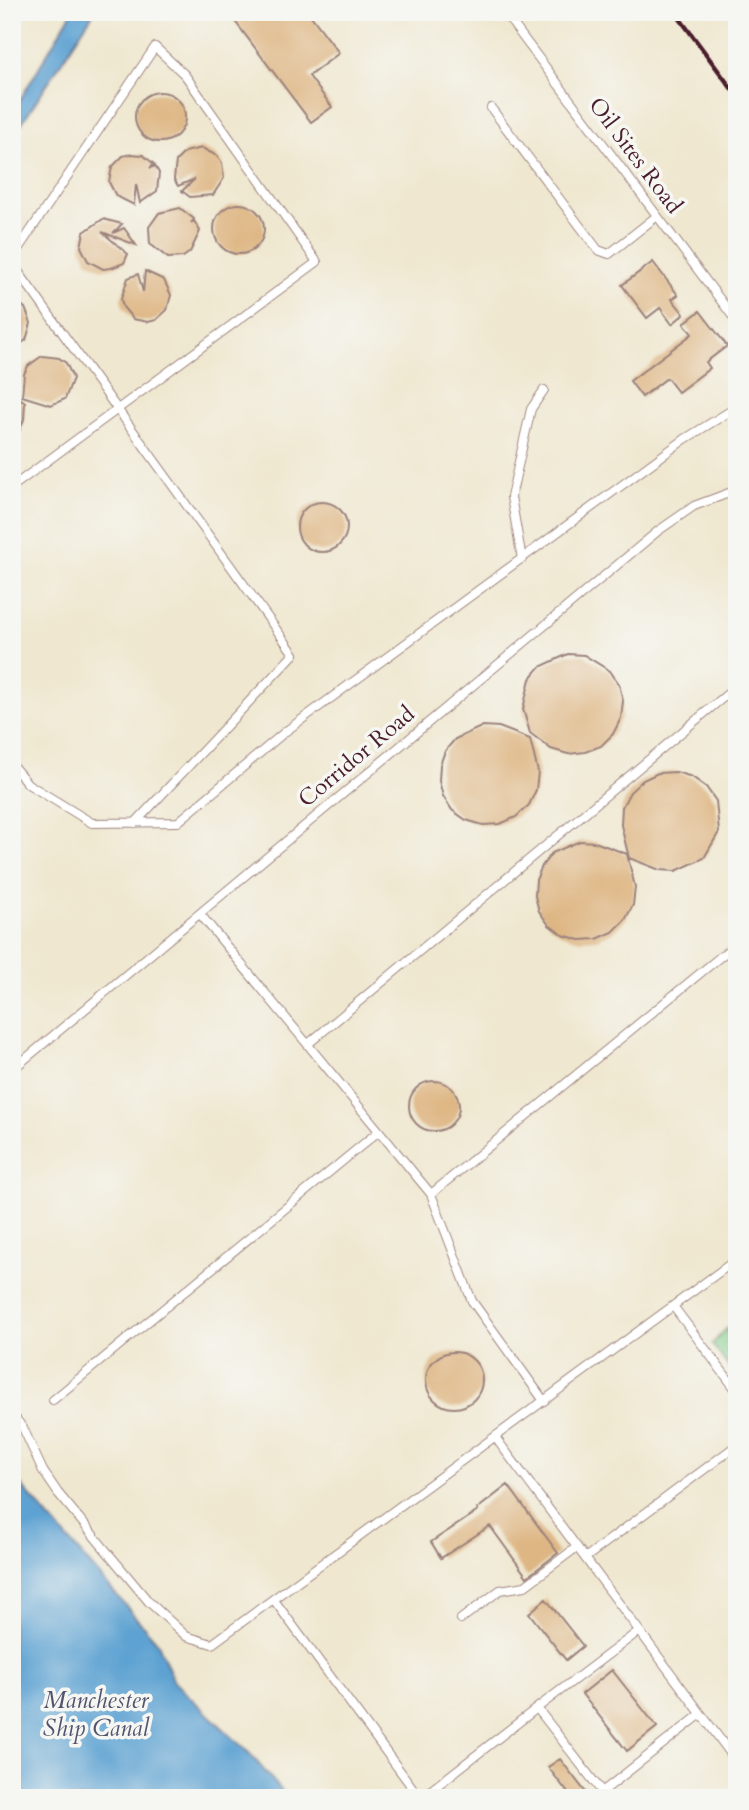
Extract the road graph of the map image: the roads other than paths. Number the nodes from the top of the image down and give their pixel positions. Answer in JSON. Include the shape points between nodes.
{"nodes":[{"id":1,"x":504,"y":12,"type":"edge"},
{"id":2,"x":491,"y":108,"type":"dead end"},
{"id":3,"x":657,"y":216,"type":"junction"},
{"id":4,"x":12,"y":261,"type":"edge"},
{"id":5,"x":737,"y":322,"type":"edge"},
{"id":6,"x":544,"y":390,"type":"dead end"},
{"id":7,"x":737,"y":407,"type":"edge"},
{"id":8,"x":118,"y":410,"type":"junction"},
{"id":9,"x":12,"y":487,"type":"edge"},
{"id":10,"x":737,"y":490,"type":"edge"},
{"id":11,"x":522,"y":559,"type":"junction"},
{"id":12,"x":737,"y":685,"type":"edge"},
{"id":13,"x":12,"y":765,"type":"edge"},
{"id":14,"x":135,"y":823,"type":"junction"},
{"id":15,"x":200,"y":914,"type":"junction"},
{"id":16,"x":737,"y":943,"type":"edge"},
{"id":17,"x":308,"y":1044,"type":"junction"},
{"id":18,"x":12,"y":1070,"type":"edge"},
{"id":19,"x":379,"y":1131,"type":"junction"},
{"id":20,"x":431,"y":1194,"type":"junction"},
{"id":21,"x":737,"y":1259,"type":"edge"},
{"id":22,"x":673,"y":1306,"type":"junction"},
{"id":23,"x":737,"y":1391,"type":"edge"},
{"id":24,"x":53,"y":1400,"type":"dead end"},
{"id":25,"x":544,"y":1401,"type":"junction"},
{"id":26,"x":12,"y":1414,"type":"edge"},
{"id":27,"x":495,"y":1437,"type":"junction"},
{"id":28,"x":737,"y":1445,"type":"edge"},
{"id":29,"x":577,"y":1547,"type":"junction"},
{"id":30,"x":585,"y":1558,"type":"junction"},
{"id":31,"x":274,"y":1600,"type":"junction"},
{"id":32,"x":461,"y":1619,"type":"dead end"},
{"id":33,"x":639,"y":1631,"type":"junction"},
{"id":34,"x":537,"y":1708,"type":"junction"},
{"id":35,"x":701,"y":1714,"type":"junction"},
{"id":36,"x":737,"y":1762,"type":"edge"},
{"id":37,"x":420,"y":1798,"type":"edge"}],
"edges":[{"from":1,"to":3,"type":"lane","name":"Oil Sites Road"},
{"from":2,"to":3,"type":"lane","via":[[598,250],[609,254]]},
{"from":3,"to":5,"type":"lane","name":"Oil Sites Road"},
{"from":4,"to":8,"type":"lane"},
{"from":4,"to":8,"type":"lane","via":[[155,47],[186,75],[317,262]]},
{"from":6,"to":11,"type":"lane","via":[[531,409],[511,497]]},
{"from":7,"to":11,"type":"lane","via":[[685,439]]},
{"from":8,"to":9,"type":"lane"},
{"from":8,"to":14,"type":"lane","via":[[294,654]]},
{"from":10,"to":15,"type":"lane","name":"Corridor Road","via":[[694,506],[658,531]]},
{"from":11,"to":14,"type":"lane","via":[[286,731],[178,822]]},
{"from":12,"to":17,"type":"lane"},
{"from":13,"to":14,"type":"lane","via":[[27,784],[92,823]]},
{"from":15,"to":17,"type":"lane"},
{"from":15,"to":18,"type":"lane","name":"Corridor Road"},
{"from":16,"to":20,"type":"lane"},
{"from":17,"to":19,"type":"lane"},
{"from":19,"to":20,"type":"lane"},
{"from":19,"to":24,"type":"lane"},
{"from":20,"to":25,"type":"lane","via":[[472,1301]]},
{"from":21,"to":22,"type":"lane"},
{"from":22,"to":23,"type":"lane"},
{"from":22,"to":25,"type":"lane"},
{"from":25,"to":27,"type":"lane"},
{"from":26,"to":31,"type":"lane","via":[[58,1493],[149,1602],[186,1636],[212,1644]]},
{"from":27,"to":29,"type":"lane"},
{"from":27,"to":31,"type":"lane"},
{"from":28,"to":30,"type":"lane"},
{"from":29,"to":30,"type":"lane"},
{"from":29,"to":32,"type":"lane","via":[[525,1586],[500,1590]]},
{"from":30,"to":33,"type":"lane"},
{"from":31,"to":37,"type":"lane"},
{"from":33,"to":34,"type":"lane"},
{"from":33,"to":35,"type":"lane"},
{"from":34,"to":35,"type":"lane","via":[[602,1792]]},
{"from":34,"to":37,"type":"lane"},
{"from":35,"to":36,"type":"lane"}]}
